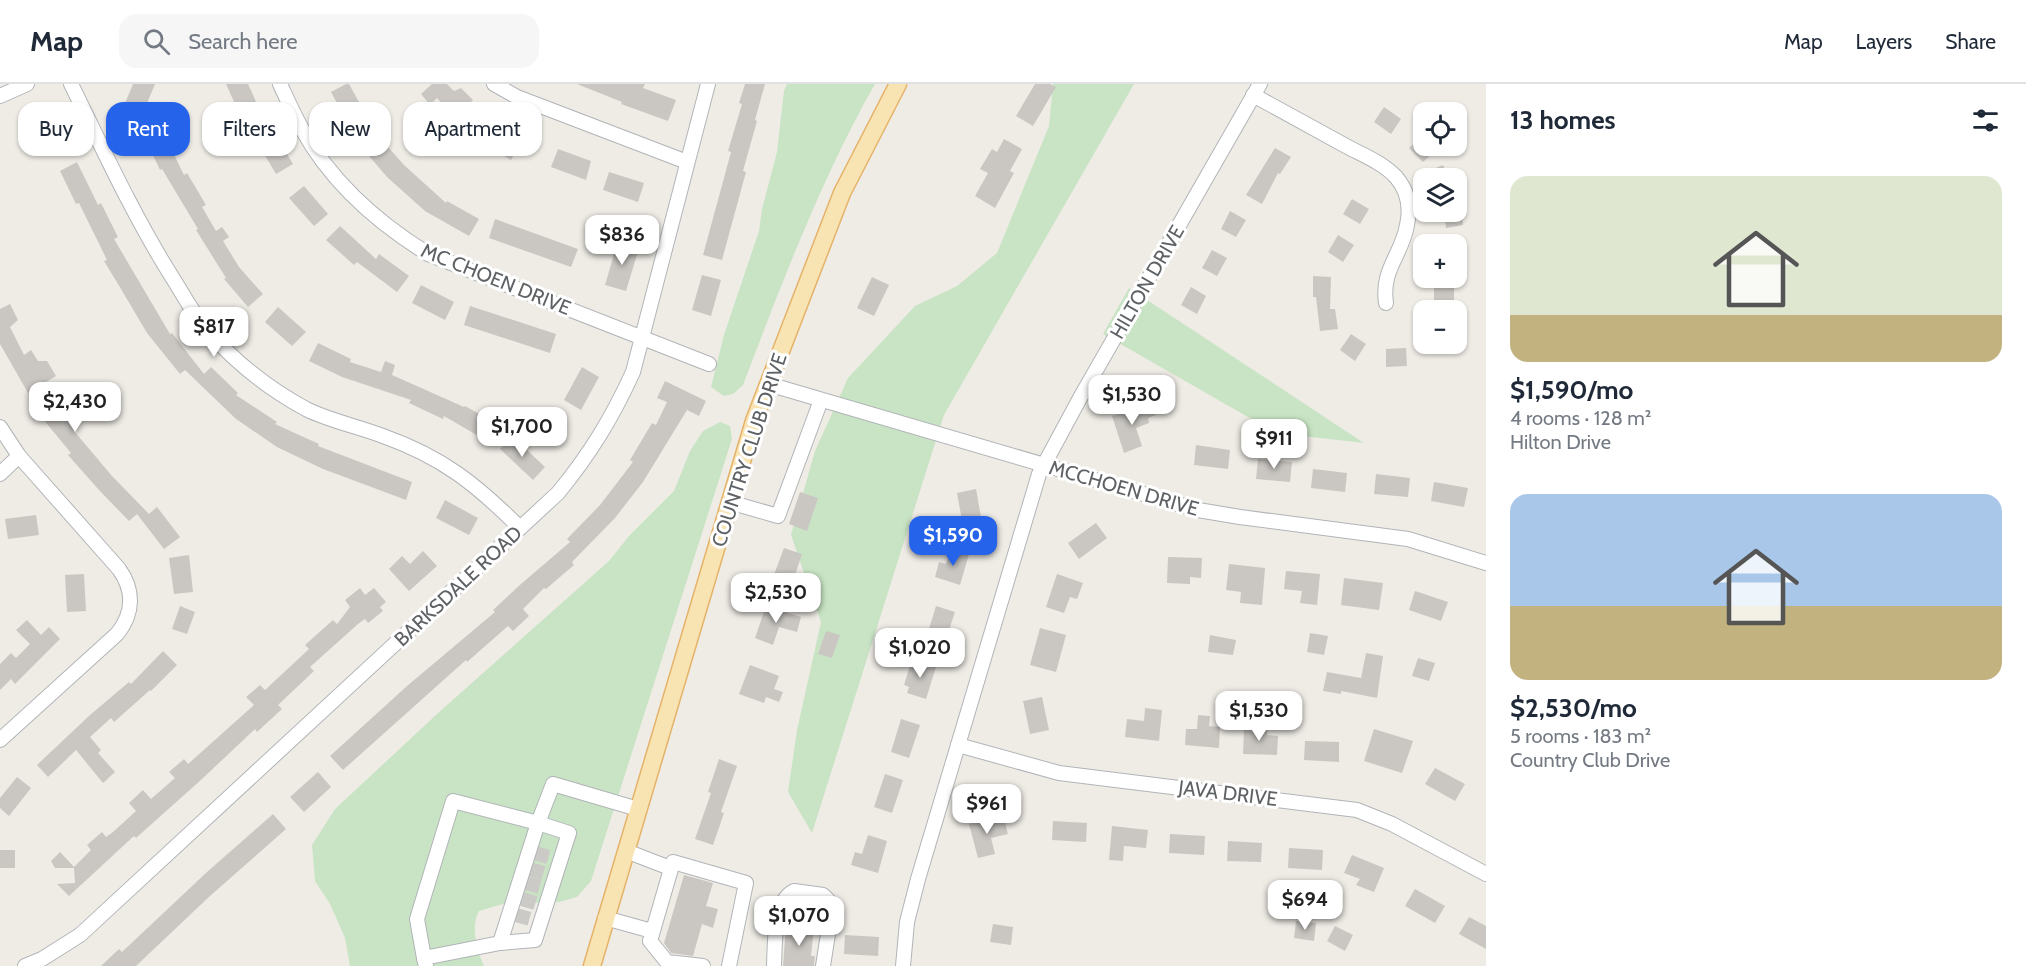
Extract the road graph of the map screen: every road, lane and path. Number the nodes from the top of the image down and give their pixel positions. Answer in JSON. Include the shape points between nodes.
{"nodes":[{"id":1,"x":27,"y":84,"type":"edge"},
{"id":2,"x":71,"y":84,"type":"edge"},
{"id":3,"x":280,"y":84,"type":"edge"},
{"id":4,"x":494,"y":84,"type":"edge"},
{"id":5,"x":708,"y":84,"type":"edge"},
{"id":6,"x":898,"y":84,"type":"edge"},
{"id":7,"x":1256,"y":90,"type":"edge"},
{"id":8,"x":0,"y":96,"type":"edge"},
{"id":9,"x":687,"y":162,"type":"junction"},
{"id":10,"x":1386,"y":303,"type":"dead end"},
{"id":11,"x":644,"y":338,"type":"junction"},
{"id":12,"x":709,"y":364,"type":"dead end"},
{"id":13,"x":768,"y":384,"type":"junction"},
{"id":14,"x":821,"y":400,"type":"junction"},
{"id":15,"x":0,"y":427,"type":"edge"},
{"id":16,"x":19,"y":456,"type":"junction"},
{"id":17,"x":1044,"y":465,"type":"junction"},
{"id":18,"x":0,"y":474,"type":"edge"},
{"id":19,"x":729,"y":502,"type":"junction"},
{"id":20,"x":520,"y":528,"type":"junction"},
{"id":21,"x":1486,"y":563,"type":"edge"},
{"id":22,"x":0,"y":740,"type":"edge"},
{"id":23,"x":958,"y":745,"type":"junction"},
{"id":24,"x":638,"y":809,"type":"junction"},
{"id":25,"x":538,"y":822,"type":"junction"},
{"id":26,"x":626,"y":851,"type":"junction"},
{"id":27,"x":670,"y":868,"type":"junction"},
{"id":28,"x":1486,"y":874,"type":"edge"},
{"id":29,"x":605,"y":918,"type":"junction"},
{"id":30,"x":652,"y":932,"type":"junction"},
{"id":31,"x":500,"y":943,"type":"junction"},
{"id":32,"x":425,"y":962,"type":"edge"},
{"id":33,"x":25,"y":966,"type":"edge"},
{"id":34,"x":592,"y":966,"type":"edge"},
{"id":35,"x":699,"y":966,"type":"edge"},
{"id":36,"x":703,"y":966,"type":"edge"},
{"id":37,"x":729,"y":966,"type":"edge"},
{"id":38,"x":774,"y":966,"type":"edge"},
{"id":39,"x":823,"y":966,"type":"edge"},
{"id":40,"x":903,"y":966,"type":"edge"}],
"edges":[{"from":1,"to":8,"type":"street"},
{"from":2,"to":20,"type":"street","via":[[135,216],[194,312],[223,346],[263,381],[308,410],[405,444],[447,465],[490,497]]},
{"from":3,"to":11,"type":"street","name":"MC CHOEN DRIVE","via":[[323,160],[364,206],[406,240],[428,254]]},
{"from":4,"to":9,"type":"street","via":[[517,97]]},
{"from":5,"to":9,"type":"street","name":"BARKSDALE ROAD"},
{"from":6,"to":13,"type":"main road","name":"COUNTRY CLUB DRIVE","via":[[842,194]]},
{"from":7,"to":10,"type":"street","via":[[1382,166],[1401,184],[1410,210],[1402,244],[1384,288]]},
{"from":7,"to":17,"type":"street","name":"HILTON DRIVE"},
{"from":9,"to":11,"type":"street","name":"BARKSDALE ROAD"},
{"from":11,"to":12,"type":"street","name":"MC CHOEN DRIVE"},
{"from":11,"to":20,"type":"street","name":"BARKSDALE ROAD","via":[[633,372],[601,436],[558,493]]},
{"from":13,"to":14,"type":"street","name":"MCCHOEN DRIVE"},
{"from":13,"to":19,"type":"main road","name":"COUNTRY CLUB DRIVE"},
{"from":14,"to":17,"type":"street","name":"MCCHOEN DRIVE"},
{"from":14,"to":19,"type":"street","via":[[778,516]]},
{"from":15,"to":16,"type":"street"},
{"from":16,"to":18,"type":"street"},
{"from":16,"to":22,"type":"street","via":[[119,569],[128,584],[130,602],[127,619],[117,634]]},
{"from":17,"to":21,"type":"street","name":"MCCHOEN DRIVE","via":[[1198,510],[1408,539]]},
{"from":17,"to":23,"type":"street","name":"HILTON DRIVE"},
{"from":19,"to":24,"type":"main road","name":"COUNTRY CLUB DRIVE"},
{"from":20,"to":33,"type":"street","name":"BARKSDALE ROAD","via":[[80,934]]},
{"from":23,"to":28,"type":"street","name":"JAVA DRIVE","via":[[1059,773],[1357,810],[1384,820]]},
{"from":23,"to":40,"type":"street","name":"HILTON DRIVE","via":[[907,922]]},
{"from":24,"to":25,"type":"street","via":[[553,784]]},
{"from":24,"to":26,"type":"main road","name":"COUNTRY CLUB DRIVE"},
{"from":25,"to":31,"type":"street","via":[[513,915]]},
{"from":25,"to":31,"type":"street","via":[[569,833],[556,859],[535,940]]},
{"from":25,"to":32,"type":"street","via":[[453,801],[417,919]]},
{"from":26,"to":27,"type":"street"},
{"from":26,"to":29,"type":"main road","name":"COUNTRY CLUB DRIVE"},
{"from":27,"to":30,"type":"street"},
{"from":27,"to":37,"type":"street","via":[[673,862],[746,883]]},
{"from":29,"to":30,"type":"street"},
{"from":29,"to":34,"type":"main road","name":"COUNTRY CLUB DRIVE"},
{"from":30,"to":35,"type":"street","via":[[650,941],[666,962]]},
{"from":31,"to":32,"type":"street"},
{"from":35,"to":36,"type":"street"},
{"from":38,"to":39,"type":"street","via":[[776,926],[782,903],[794,891],[823,895],[828,900],[831,915]]}]}
